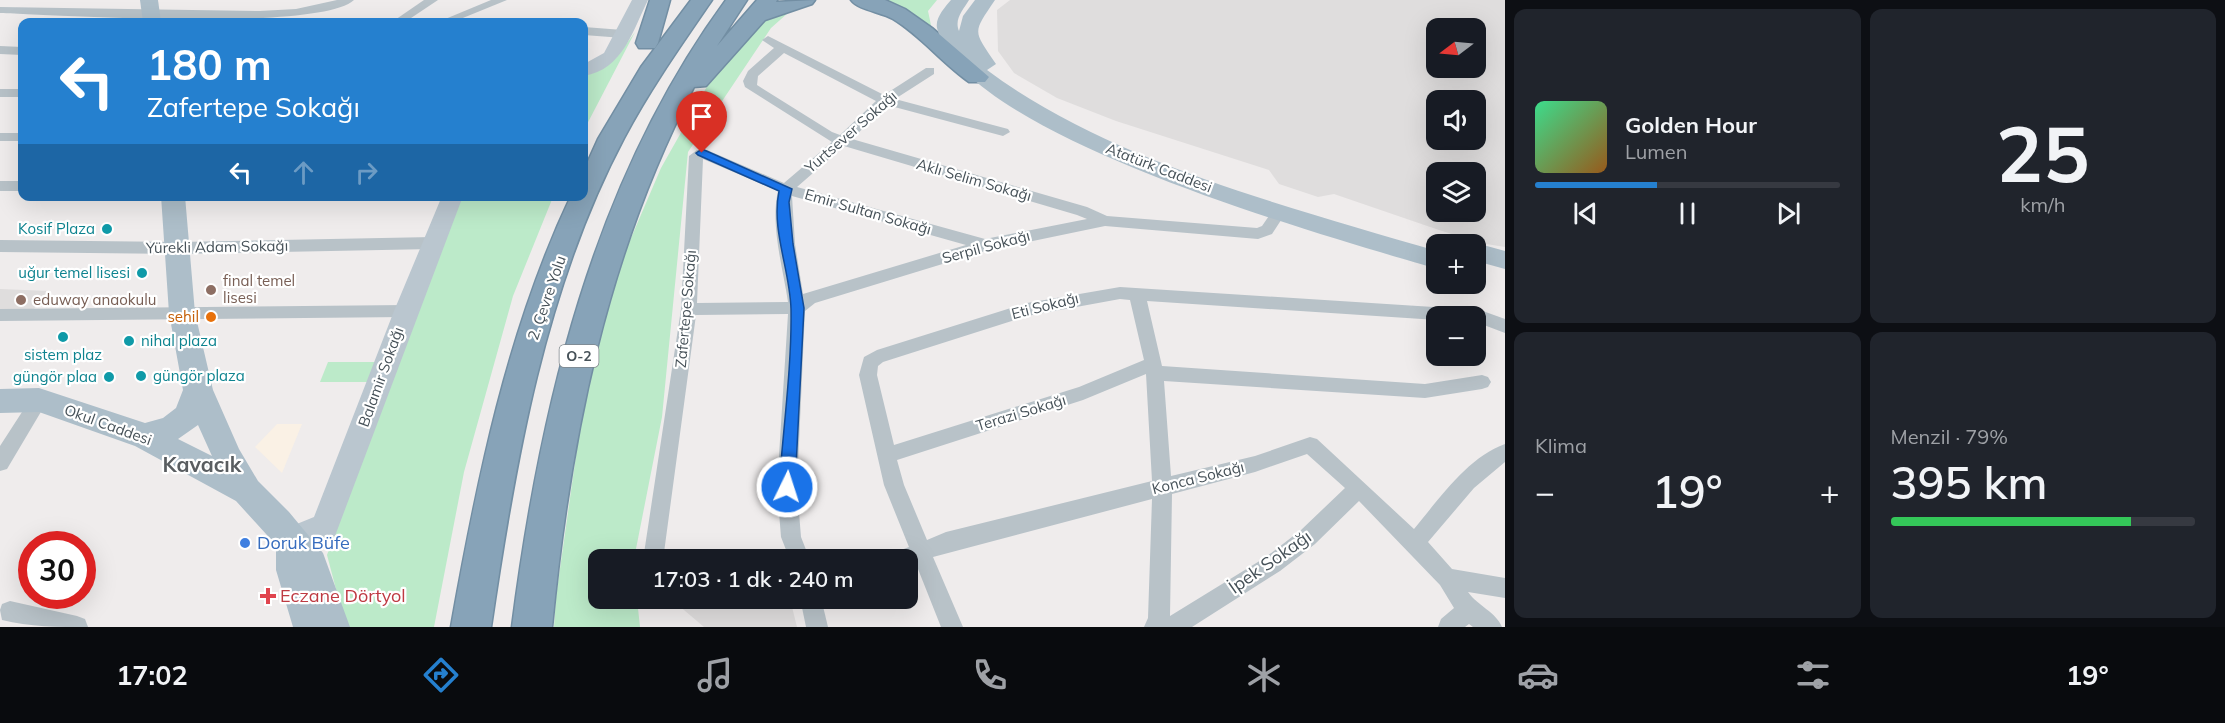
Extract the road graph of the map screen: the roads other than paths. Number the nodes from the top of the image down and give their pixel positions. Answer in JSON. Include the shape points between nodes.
{"nodes":[{"id":1,"x":348,"y":0,"type":"edge"},
{"id":2,"x":432,"y":0,"type":"edge"},
{"id":3,"x":501,"y":0,"type":"edge"},
{"id":4,"x":640,"y":0,"type":"edge"},
{"id":5,"x":660,"y":0,"type":"edge"},
{"id":6,"x":675,"y":0,"type":"edge"},
{"id":7,"x":702,"y":0,"type":"edge"},
{"id":8,"x":737,"y":0,"type":"edge"},
{"id":9,"x":805,"y":0,"type":"edge"},
{"id":10,"x":861,"y":0,"type":"edge"},
{"id":11,"x":960,"y":0,"type":"edge"},
{"id":12,"x":986,"y":0,"type":"edge"},
{"id":13,"x":762,"y":8,"type":"edge"},
{"id":14,"x":0,"y":10,"type":"edge"},
{"id":15,"x":151,"y":12,"type":"edge"},
{"id":16,"x":262,"y":18,"type":"edge"},
{"id":17,"x":284,"y":18,"type":"edge"},
{"id":18,"x":404,"y":18,"type":"edge"},
{"id":19,"x":454,"y":18,"type":"edge"},
{"id":20,"x":588,"y":31,"type":"edge"},
{"id":21,"x":623,"y":34,"type":"junction"},
{"id":22,"x":768,"y":40,"type":"dead end"},
{"id":23,"x":647,"y":43,"type":"junction"},
{"id":24,"x":783,"y":47,"type":"junction"},
{"id":25,"x":0,"y":50,"type":"edge"},
{"id":26,"x":18,"y":51,"type":"edge"},
{"id":27,"x":588,"y":69,"type":"edge"},
{"id":28,"x":930,"y":71,"type":"dead end"},
{"id":29,"x":978,"y":77,"type":"junction"},
{"id":30,"x":0,"y":93,"type":"edge"},
{"id":31,"x":18,"y":93,"type":"edge"},
{"id":32,"x":676,"y":100,"type":"junction"},
{"id":33,"x":884,"y":100,"type":"junction"},
{"id":34,"x":1003,"y":132,"type":"dead end"},
{"id":35,"x":0,"y":137,"type":"edge"},
{"id":36,"x":18,"y":137,"type":"edge"},
{"id":37,"x":843,"y":141,"type":"junction"},
{"id":38,"x":588,"y":178,"type":"edge"},
{"id":39,"x":0,"y":186,"type":"edge"},
{"id":40,"x":18,"y":186,"type":"edge"},
{"id":41,"x":588,"y":186,"type":"edge"},
{"id":42,"x":786,"y":189,"type":"junction"},
{"id":43,"x":174,"y":201,"type":"edge"},
{"id":44,"x":451,"y":201,"type":"edge"},
{"id":45,"x":581,"y":201,"type":"edge"},
{"id":46,"x":1280,"y":211,"type":"junction"},
{"id":47,"x":1105,"y":221,"type":"junction"},
{"id":48,"x":1426,"y":238,"type":"edge"},
{"id":49,"x":433,"y":243,"type":"junction"},
{"id":50,"x":985,"y":245,"type":"junction"},
{"id":51,"x":0,"y":246,"type":"edge"},
{"id":52,"x":179,"y":248,"type":"junction"},
{"id":53,"x":1486,"y":255,"type":"edge"},
{"id":54,"x":1426,"y":257,"type":"edge"},
{"id":55,"x":1505,"y":260,"type":"edge"},
{"id":56,"x":1486,"y":274,"type":"edge"},
{"id":57,"x":1505,"y":279,"type":"edge"},
{"id":58,"x":1137,"y":293,"type":"junction"},
{"id":59,"x":797,"y":308,"type":"junction"},
{"id":60,"x":689,"y":309,"type":"junction"},
{"id":61,"x":406,"y":311,"type":"junction"},
{"id":62,"x":1426,"y":312,"type":"edge"},
{"id":63,"x":182,"y":313,"type":"junction"},
{"id":64,"x":1486,"y":314,"type":"edge"},
{"id":65,"x":0,"y":315,"type":"edge"},
{"id":66,"x":1505,"y":316,"type":"edge"},
{"id":67,"x":1486,"y":318,"type":"edge"},
{"id":68,"x":1505,"y":326,"type":"edge"},
{"id":69,"x":1154,"y":368,"type":"junction"},
{"id":70,"x":1482,"y":382,"type":"dead end"},
{"id":71,"x":198,"y":390,"type":"junction"},
{"id":72,"x":39,"y":400,"type":"junction"},
{"id":73,"x":0,"y":401,"type":"edge"},
{"id":74,"x":145,"y":436,"type":"junction"},
{"id":75,"x":1505,"y":452,"type":"edge"},
{"id":76,"x":887,"y":455,"type":"junction"},
{"id":77,"x":0,"y":463,"type":"edge"},
{"id":78,"x":1162,"y":486,"type":"junction"},
{"id":79,"x":1359,"y":488,"type":"junction"},
{"id":80,"x":246,"y":491,"type":"junction"},
{"id":81,"x":292,"y":540,"type":"junction"},
{"id":82,"x":1415,"y":543,"type":"junction"},
{"id":83,"x":655,"y":549,"type":"edge"},
{"id":84,"x":796,"y":549,"type":"edge"},
{"id":85,"x":921,"y":553,"type":"junction"},
{"id":86,"x":918,"y":554,"type":"edge"},
{"id":87,"x":1447,"y":578,"type":"junction"},
{"id":88,"x":1505,"y":588,"type":"edge"},
{"id":89,"x":813,"y":609,"type":"edge"},
{"id":90,"x":1468,"y":610,"type":"junction"},
{"id":91,"x":10,"y":612,"type":"dead end"},
{"id":92,"x":77,"y":627,"type":"edge"},
{"id":93,"x":310,"y":627,"type":"edge"},
{"id":94,"x":332,"y":627,"type":"edge"},
{"id":95,"x":471,"y":627,"type":"edge"},
{"id":96,"x":532,"y":627,"type":"edge"},
{"id":97,"x":817,"y":627,"type":"edge"},
{"id":98,"x":952,"y":627,"type":"edge"},
{"id":99,"x":1155,"y":627,"type":"edge"},
{"id":100,"x":1172,"y":627,"type":"edge"},
{"id":101,"x":1449,"y":627,"type":"edge"},
{"id":102,"x":1491,"y":627,"type":"edge"}],
"edges":[{"from":1,"to":17,"type":"street"},
{"from":2,"to":18,"type":"street"},
{"from":3,"to":19,"type":"street"},
{"from":4,"to":21,"type":"street"},
{"from":5,"to":23,"type":"highway"},
{"from":6,"to":23,"type":"highway"},
{"from":7,"to":41,"type":"highway","name":"2. Çevre Yolu","via":[[622,116]]},
{"from":8,"to":32,"type":"highway","number":"O-2","via":[[693,64]]},
{"from":9,"to":13,"type":"highway"},
{"from":10,"to":29,"type":"highway","via":[[906,16],[952,60]]},
{"from":11,"to":29,"type":"main road","name":"Atatürk Caddesi","via":[[950,15],[947,31],[955,50]]},
{"from":12,"to":48,"type":"main road","via":[[968,23],[973,48],[986,64],[1029,95],[1108,132],[1195,165]]},
{"from":13,"to":32,"type":"highway","via":[[706,74]]},
{"from":14,"to":15,"type":"street"},
{"from":15,"to":16,"type":"street"},
{"from":20,"to":21,"type":"street"},
{"from":21,"to":27,"type":"street","via":[[611,56]]},
{"from":22,"to":24,"type":"street"},
{"from":23,"to":38,"type":"highway","via":[[607,114]]},
{"from":24,"to":33,"type":"street"},
{"from":24,"to":37,"type":"street","name":"Aklı Selim Sokağı","via":[[752,74],[751,87]]},
{"from":25,"to":26,"type":"street"},
{"from":28,"to":33,"type":"street","name":"Yurtsever Sokağı"},
{"from":29,"to":46,"type":"main road","name":"Atatürk Caddesi","via":[[1096,144]]},
{"from":30,"to":31,"type":"street"},
{"from":32,"to":96,"type":"highway","number":"O-2","via":[[617,228],[588,320],[564,417]]},
{"from":33,"to":34,"type":"street"},
{"from":33,"to":37,"type":"street","name":"Yurtsever Sokağı"},
{"from":35,"to":36,"type":"street"},
{"from":37,"to":42,"type":"street","name":"Yurtsever Sokağı"},
{"from":37,"to":47,"type":"street","name":"Aklı Selim Sokağı"},
{"from":39,"to":40,"type":"street"},
{"from":42,"to":50,"type":"street","name":"Emir Sultan Sokağı"},
{"from":42,"to":59,"type":"street","via":[[783,202]]},
{"from":42,"to":60,"type":"street","name":"Zafertepe Sokağı","via":[[702,153],[696,156]]},
{"from":43,"to":52,"type":"main road"},
{"from":44,"to":49,"type":"street","name":"Balamir Sokağı"},
{"from":45,"to":95,"type":"highway","name":"2. Çevre Yolu","via":[[535,326],[491,507]]},
{"from":46,"to":47,"type":"street","name":"Serpil Sokağı","via":[[1267,230],[1258,234]]},
{"from":46,"to":54,"type":"main road","name":"Atatürk Caddesi"},
{"from":47,"to":50,"type":"street","name":"Serpil Sokağı"},
{"from":49,"to":52,"type":"street","name":"Yürekli Adam Sokağı"},
{"from":49,"to":61,"type":"street","name":"Balamir Sokağı"},
{"from":50,"to":59,"type":"street","name":"Serpil Sokağı","via":[[809,298]]},
{"from":51,"to":52,"type":"street","name":"Yürekli Adam Sokağı"},
{"from":52,"to":63,"type":"main road"},
{"from":53,"to":55,"type":"main road"},
{"from":56,"to":57,"type":"main road"},
{"from":58,"to":62,"type":"street","name":"Eti Sokağı"},
{"from":58,"to":69,"type":"street"},
{"from":58,"to":76,"type":"street","name":"Eti Sokağı","via":[[1088,295],[1031,309],[877,357],[870,363],[868,375]]},
{"from":59,"to":60,"type":"street","name":"Serpil Sokağı"},
{"from":59,"to":84,"type":"street","via":[[787,487]]},
{"from":60,"to":83,"type":"street","name":"Zafertepe Sokağı"},
{"from":61,"to":63,"type":"street"},
{"from":61,"to":81,"type":"street","name":"Balamir Sokağı","via":[[325,526]]},
{"from":63,"to":65,"type":"street"},
{"from":63,"to":71,"type":"main road"},
{"from":64,"to":66,"type":"street"},
{"from":67,"to":68,"type":"street","name":"Eti Sokağı"},
{"from":69,"to":70,"type":"street","via":[[1425,391]]},
{"from":69,"to":76,"type":"street","name":"Terazi Sokağı"},
{"from":69,"to":78,"type":"street"},
{"from":71,"to":74,"type":"main road","via":[[193,411],[178,425]]},
{"from":71,"to":80,"type":"main road"},
{"from":72,"to":73,"type":"main road","name":"Okul Caddesi"},
{"from":72,"to":74,"type":"main road","name":"Okul Caddesi"},
{"from":72,"to":77,"type":"street"},
{"from":74,"to":80,"type":"main road","name":"Okul Caddesi"},
{"from":75,"to":82,"type":"street","via":[[1446,505]]},
{"from":76,"to":85,"type":"street","name":"Eti Sokağı","via":[[894,485]]},
{"from":78,"to":79,"type":"street","name":"Konca Sokağı","via":[[1255,464],[1310,445]]},
{"from":78,"to":85,"type":"street","name":"Konca Sokağı","via":[[946,542]]},
{"from":78,"to":99,"type":"street","via":[[1159,620]]},
{"from":79,"to":82,"type":"street","name":"Konca Sokağı"},
{"from":79,"to":100,"type":"street","name":"İpek Sokağı","via":[[1273,564]]},
{"from":80,"to":81,"type":"main road","name":"Okul Caddesi"},
{"from":81,"to":93,"type":"main road","via":[[293,570]]},
{"from":81,"to":94,"type":"main road","name":"Okul Caddesi","via":[[311,564]]},
{"from":82,"to":87,"type":"street","name":"Konca Sokağı"},
{"from":85,"to":86,"type":"street","name":"Konca Sokağı"},
{"from":85,"to":98,"type":"street","name":"Eti Sokağı"},
{"from":87,"to":88,"type":"street"},
{"from":87,"to":90,"type":"street","name":"Konca Sokağı"},
{"from":89,"to":97,"type":"street"},
{"from":90,"to":101,"type":"street"},
{"from":90,"to":102,"type":"street"},
{"from":91,"to":92,"type":"street"}]}
